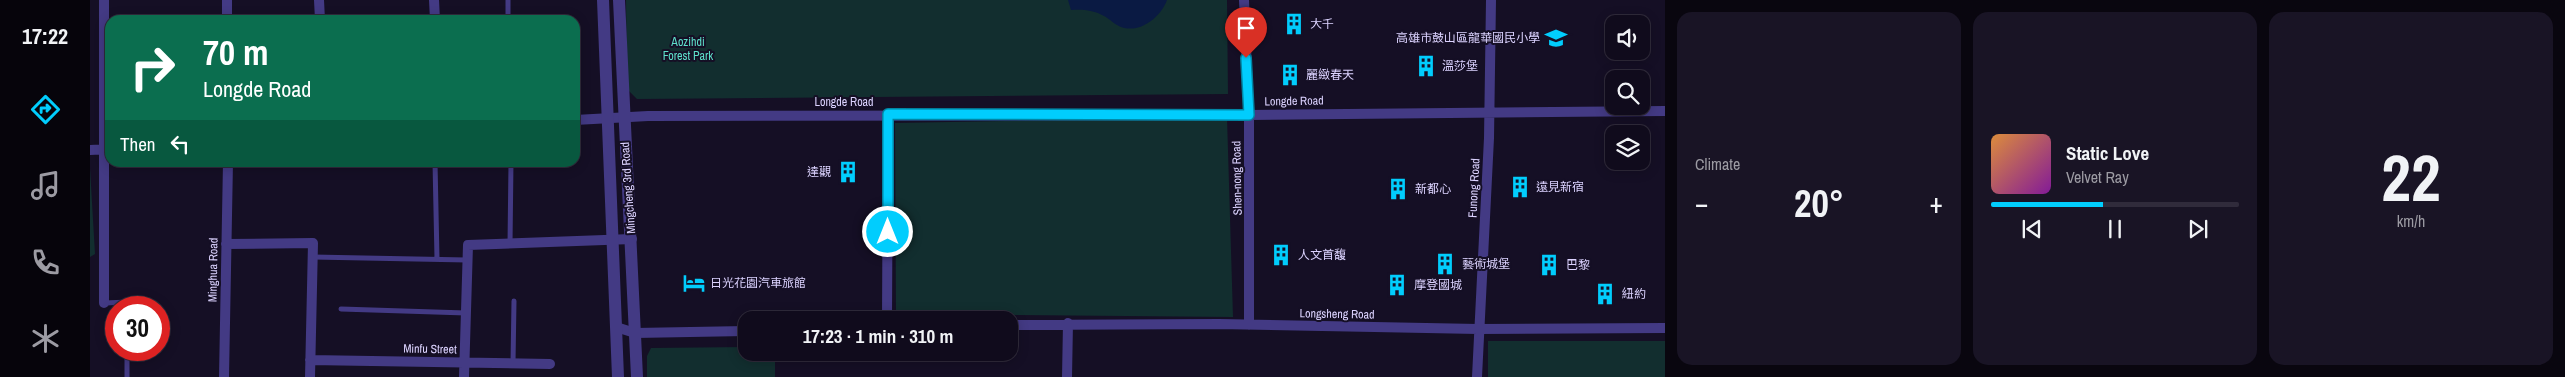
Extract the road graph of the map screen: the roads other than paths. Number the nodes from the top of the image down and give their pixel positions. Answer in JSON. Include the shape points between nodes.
{"nodes":[{"id":1,"x":104,"y":0,"type":"edge"},
{"id":2,"x":227,"y":0,"type":"edge"},
{"id":3,"x":320,"y":0,"type":"edge"},
{"id":4,"x":434,"y":0,"type":"edge"},
{"id":5,"x":508,"y":0,"type":"edge"},
{"id":6,"x":603,"y":0,"type":"edge"},
{"id":7,"x":619,"y":0,"type":"edge"},
{"id":8,"x":1244,"y":0,"type":"edge"},
{"id":9,"x":1492,"y":0,"type":"edge"},
{"id":10,"x":227,"y":15,"type":"edge"},
{"id":11,"x":320,"y":15,"type":"edge"},
{"id":12,"x":435,"y":15,"type":"edge"},
{"id":13,"x":508,"y":15,"type":"edge"},
{"id":14,"x":105,"y":37,"type":"edge"},
{"id":15,"x":1488,"y":111,"type":"junction"},
{"id":16,"x":1665,"y":111,"type":"edge"},
{"id":17,"x":888,"y":114,"type":"junction"},
{"id":18,"x":1249,"y":115,"type":"junction"},
{"id":19,"x":623,"y":117,"type":"junction"},
{"id":20,"x":607,"y":118,"type":"junction"},
{"id":21,"x":580,"y":120,"type":"edge"},
{"id":22,"x":105,"y":149,"type":"edge"},
{"id":23,"x":90,"y":150,"type":"edge"},
{"id":24,"x":108,"y":167,"type":"edge"},
{"id":25,"x":228,"y":167,"type":"edge"},
{"id":26,"x":435,"y":167,"type":"edge"},
{"id":27,"x":511,"y":167,"type":"edge"},
{"id":28,"x":614,"y":239,"type":"junction"},
{"id":29,"x":632,"y":239,"type":"junction"},
{"id":30,"x":226,"y":244,"type":"junction"},
{"id":31,"x":510,"y":244,"type":"junction"},
{"id":32,"x":313,"y":257,"type":"junction"},
{"id":33,"x":437,"y":259,"type":"junction"},
{"id":34,"x":468,"y":260,"type":"junction"},
{"id":35,"x":514,"y":301,"type":"dead end"},
{"id":36,"x":104,"y":303,"type":"edge"},
{"id":37,"x":341,"y":309,"type":"dead end"},
{"id":38,"x":887,"y":311,"type":"edge"},
{"id":39,"x":466,"y":313,"type":"junction"},
{"id":40,"x":1068,"y":323,"type":"junction"},
{"id":41,"x":1018,"y":324,"type":"edge"},
{"id":42,"x":1250,"y":325,"type":"junction"},
{"id":43,"x":616,"y":327,"type":"junction"},
{"id":44,"x":1665,"y":328,"type":"edge"},
{"id":45,"x":1478,"y":330,"type":"junction"},
{"id":46,"x":738,"y":331,"type":"edge"},
{"id":47,"x":636,"y":333,"type":"junction"},
{"id":48,"x":310,"y":360,"type":"junction"},
{"id":49,"x":128,"y":361,"type":"edge"},
{"id":50,"x":464,"y":363,"type":"junction"},
{"id":51,"x":513,"y":364,"type":"junction"},
{"id":52,"x":550,"y":364,"type":"dead end"},
{"id":53,"x":127,"y":377,"type":"edge"},
{"id":54,"x":224,"y":377,"type":"edge"},
{"id":55,"x":310,"y":377,"type":"edge"},
{"id":56,"x":464,"y":377,"type":"edge"},
{"id":57,"x":618,"y":377,"type":"edge"},
{"id":58,"x":637,"y":377,"type":"edge"},
{"id":59,"x":1067,"y":377,"type":"edge"},
{"id":60,"x":1477,"y":377,"type":"edge"}],
"edges":[{"from":1,"to":14,"type":"street"},
{"from":2,"to":10,"type":"street"},
{"from":3,"to":11,"type":"street"},
{"from":4,"to":12,"type":"street"},
{"from":5,"to":13,"type":"lane"},
{"from":6,"to":20,"type":"street","name":"Mingcheng 3rd Road"},
{"from":7,"to":19,"type":"street","name":"Mingcheng 3rd Road"},
{"from":8,"to":18,"type":"street","name":"Shen-nong Road"},
{"from":9,"to":15,"type":"street","name":"Funong Road"},
{"from":15,"to":16,"type":"street","name":"Longde Road"},
{"from":15,"to":18,"type":"street","name":"Longde Road"},
{"from":15,"to":45,"type":"street","name":"Funong Road"},
{"from":17,"to":18,"type":"street","name":"Longde Road"},
{"from":17,"to":19,"type":"street","name":"Longde Road"},
{"from":17,"to":38,"type":"street"},
{"from":18,"to":42,"type":"street","name":"Shen-nong Road"},
{"from":19,"to":20,"type":"street","name":"Longde Road"},
{"from":19,"to":29,"type":"street","name":"Mingcheng 3rd Road"},
{"from":20,"to":21,"type":"street","name":"Longde Road"},
{"from":20,"to":28,"type":"street","name":"Mingcheng 3rd Road"},
{"from":22,"to":23,"type":"street"},
{"from":24,"to":36,"type":"street"},
{"from":25,"to":30,"type":"street","name":"Minghua Road"},
{"from":26,"to":33,"type":"lane"},
{"from":27,"to":31,"type":"lane"},
{"from":28,"to":29,"type":"street"},
{"from":28,"to":31,"type":"street"},
{"from":28,"to":43,"type":"street","name":"Mingcheng 3rd Road"},
{"from":29,"to":47,"type":"street","name":"Mingcheng 3rd Road"},
{"from":30,"to":32,"type":"street","via":[[313,244]]},
{"from":30,"to":54,"type":"street","name":"Minghua Road"},
{"from":31,"to":34,"type":"street","via":[[468,245]]},
{"from":32,"to":33,"type":"lane"},
{"from":32,"to":48,"type":"street"},
{"from":33,"to":34,"type":"lane"},
{"from":34,"to":39,"type":"street"},
{"from":35,"to":51,"type":"lane"},
{"from":37,"to":39,"type":"lane"},
{"from":39,"to":50,"type":"street"},
{"from":40,"to":41,"type":"street","name":"Longsheng Road"},
{"from":40,"to":42,"type":"street","name":"Longsheng Road"},
{"from":40,"to":59,"type":"street"},
{"from":42,"to":45,"type":"street","name":"Longsheng Road"},
{"from":43,"to":47,"type":"street"},
{"from":43,"to":57,"type":"street","name":"Mingcheng 3rd Road"},
{"from":44,"to":45,"type":"street","name":"Longsheng Road"},
{"from":45,"to":60,"type":"street","name":"Funong Road"},
{"from":46,"to":47,"type":"street"},
{"from":47,"to":58,"type":"street","name":"Mingcheng 3rd Road"},
{"from":48,"to":50,"type":"street","name":"Minfu Street"},
{"from":48,"to":55,"type":"street"},
{"from":49,"to":53,"type":"lane"},
{"from":50,"to":51,"type":"street","name":"Minfu Street"},
{"from":50,"to":56,"type":"street"},
{"from":51,"to":52,"type":"street","name":"Minfu Street"}]}
